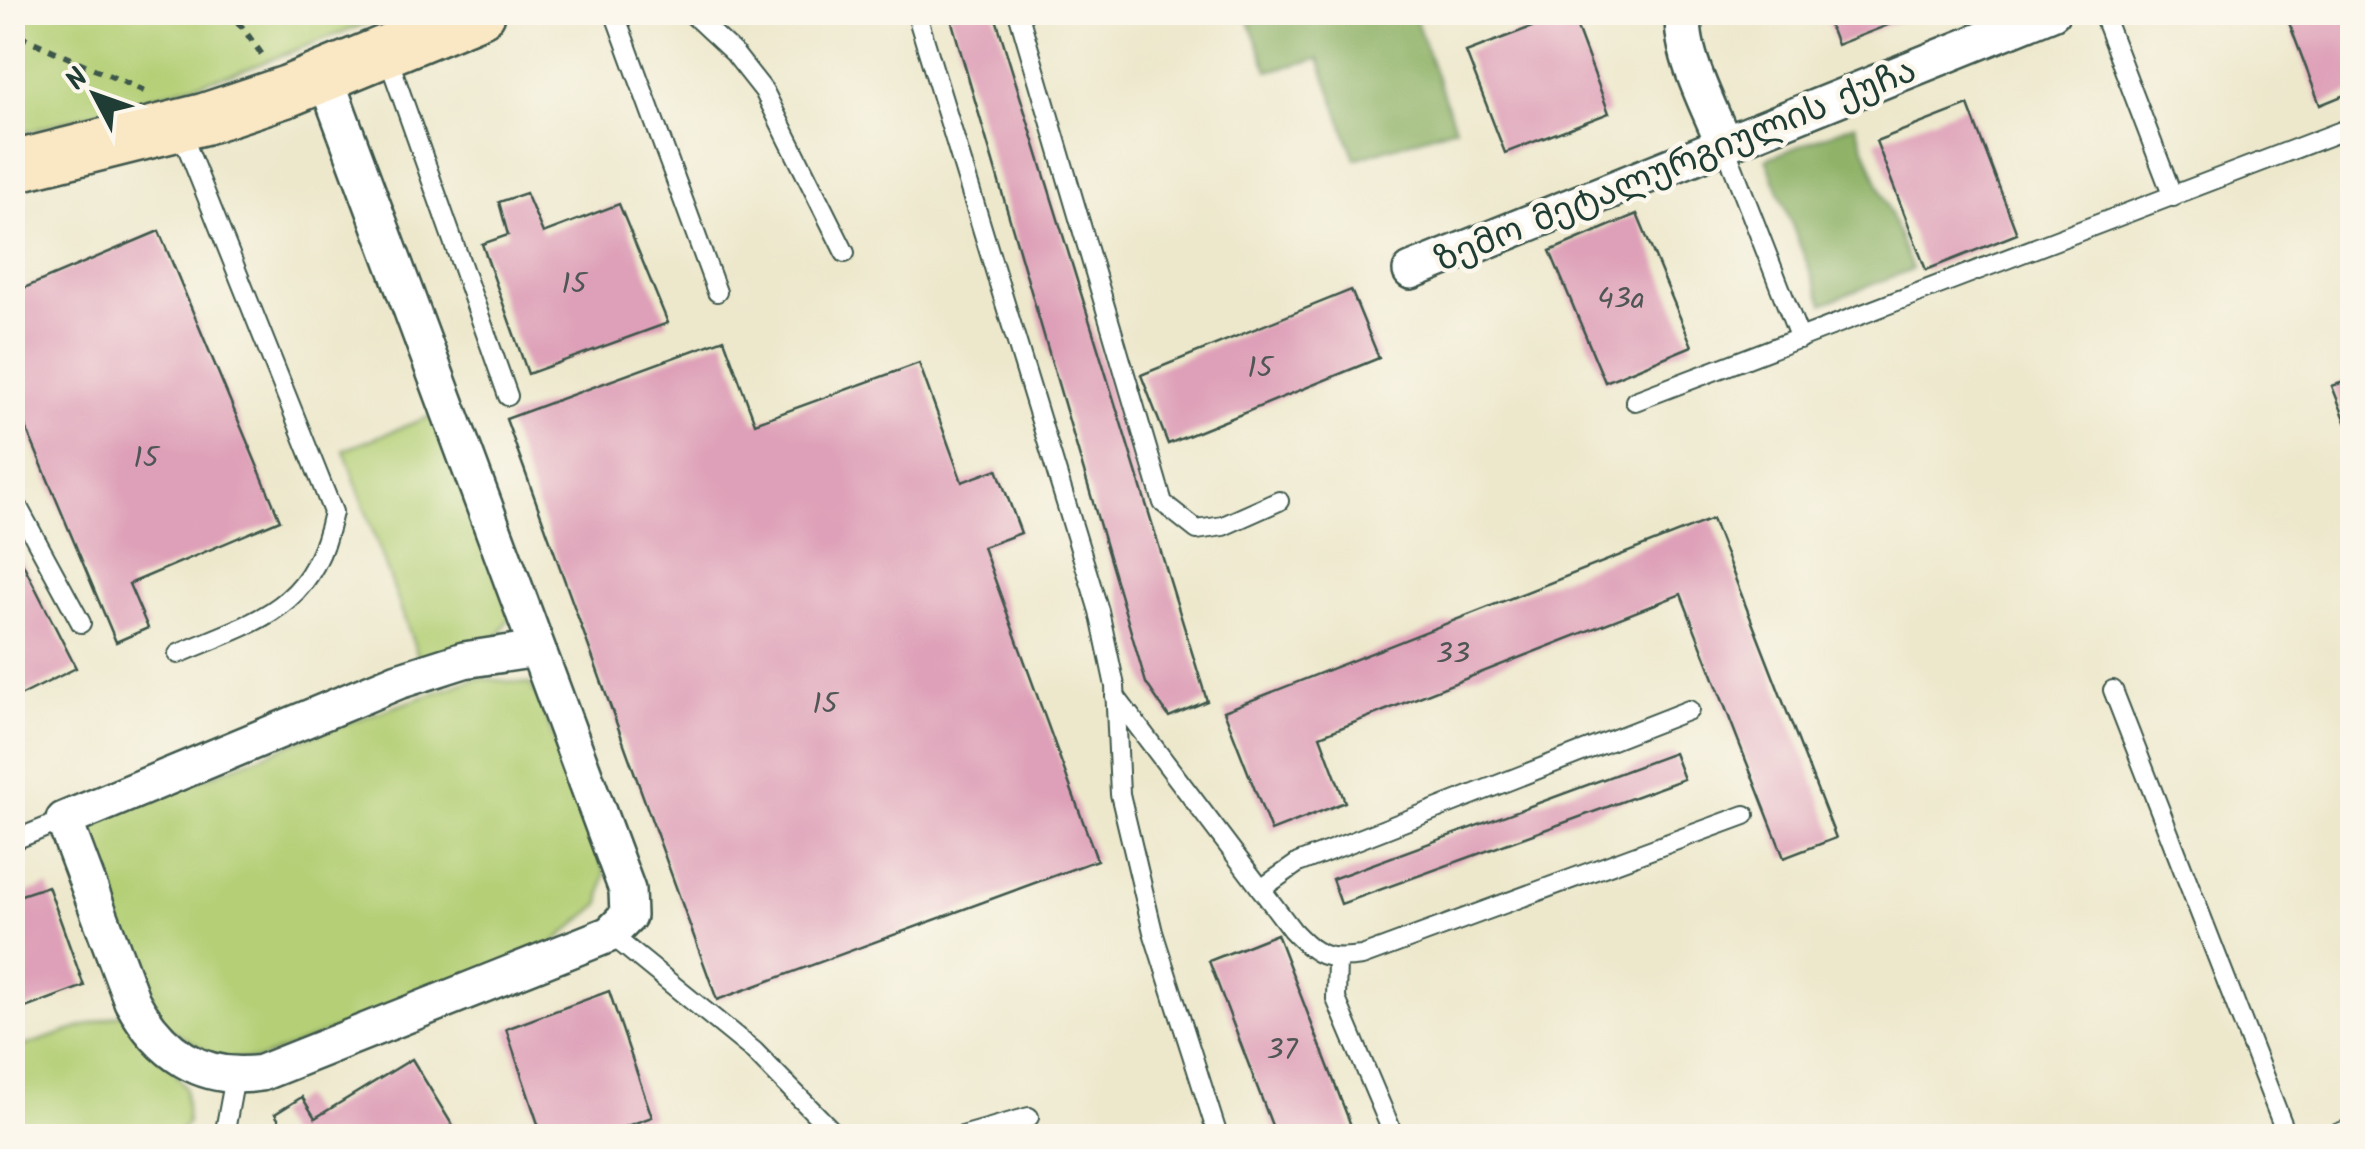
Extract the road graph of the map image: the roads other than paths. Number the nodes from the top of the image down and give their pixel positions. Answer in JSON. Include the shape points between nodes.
{"nodes":[{"id":1,"x":480,"y":12,"type":"edge"},
{"id":2,"x":614,"y":12,"type":"edge"},
{"id":3,"x":690,"y":12,"type":"edge"},
{"id":4,"x":916,"y":12,"type":"edge"},
{"id":5,"x":1018,"y":12,"type":"edge"},
{"id":6,"x":1684,"y":12,"type":"edge"},
{"id":7,"x":2102,"y":12,"type":"edge"},
{"id":8,"x":2046,"y":13,"type":"edge"},
{"id":9,"x":385,"y":52,"type":"junction"},
{"id":10,"x":306,"y":84,"type":"junction"},
{"id":11,"x":192,"y":122,"type":"junction"},
{"id":12,"x":2352,"y":127,"type":"edge"},
{"id":13,"x":1724,"y":144,"type":"junction"},
{"id":14,"x":12,"y":167,"type":"edge"},
{"id":15,"x":2173,"y":197,"type":"junction"},
{"id":16,"x":845,"y":253,"type":"dead end"},
{"id":17,"x":1411,"y":270,"type":"dead end"},
{"id":18,"x":716,"y":292,"type":"dead end"},
{"id":19,"x":1800,"y":338,"type":"junction"},
{"id":20,"x":508,"y":396,"type":"dead end"},
{"id":21,"x":1635,"y":401,"type":"dead end"},
{"id":22,"x":12,"y":496,"type":"edge"},
{"id":23,"x":1280,"y":501,"type":"dead end"},
{"id":24,"x":81,"y":623,"type":"dead end"},
{"id":25,"x":536,"y":649,"type":"junction"},
{"id":26,"x":178,"y":654,"type":"dead end"},
{"id":27,"x":2114,"y":690,"type":"dead end"},
{"id":28,"x":1115,"y":696,"type":"junction"},
{"id":29,"x":1689,"y":710,"type":"dead end"},
{"id":30,"x":1744,"y":815,"type":"dead end"},
{"id":31,"x":64,"y":820,"type":"junction"},
{"id":32,"x":12,"y":842,"type":"edge"},
{"id":33,"x":1260,"y":889,"type":"junction"},
{"id":34,"x":610,"y":934,"type":"junction"},
{"id":35,"x":1337,"y":960,"type":"junction"},
{"id":36,"x":234,"y":1077,"type":"junction"},
{"id":37,"x":1028,"y":1116,"type":"dead end"},
{"id":38,"x":2352,"y":1128,"type":"edge"},
{"id":39,"x":224,"y":1136,"type":"edge"},
{"id":40,"x":838,"y":1136,"type":"edge"},
{"id":41,"x":962,"y":1136,"type":"edge"},
{"id":42,"x":1218,"y":1136,"type":"edge"},
{"id":43,"x":1394,"y":1136,"type":"edge"},
{"id":44,"x":2287,"y":1136,"type":"edge"},
{"id":45,"x":2330,"y":1136,"type":"edge"}],
"edges":[{"from":1,"to":9,"type":"main road"},
{"from":2,"to":18,"type":"lane"},
{"from":3,"to":16,"type":"lane","via":[[764,92]]},
{"from":4,"to":28,"type":"lane","via":[[1099,611]]},
{"from":5,"to":23,"type":"lane","via":[[1162,503],[1197,530]]},
{"from":6,"to":13,"type":"street","via":[[1689,55]]},
{"from":7,"to":15,"type":"lane"},
{"from":8,"to":13,"type":"street","name":"ზემო მეტალურგიულის ქუჩა"},
{"from":9,"to":10,"type":"main road"},
{"from":9,"to":20,"type":"lane"},
{"from":10,"to":11,"type":"main road"},
{"from":10,"to":25,"type":"street"},
{"from":11,"to":14,"type":"main road"},
{"from":11,"to":26,"type":"lane","via":[[333,512],[310,578],[293,599]]},
{"from":12,"to":15,"type":"lane"},
{"from":13,"to":17,"type":"street","name":"ზემო მეტალურგიულის ქუჩა"},
{"from":13,"to":19,"type":"lane"},
{"from":15,"to":19,"type":"lane"},
{"from":19,"to":21,"type":"lane"},
{"from":22,"to":24,"type":"lane"},
{"from":25,"to":31,"type":"street","via":[[464,660],[398,681]]},
{"from":25,"to":34,"type":"street","via":[[626,890],[628,916]]},
{"from":27,"to":44,"type":"lane"},
{"from":28,"to":33,"type":"lane"},
{"from":28,"to":42,"type":"lane","via":[[1120,794],[1153,932]]},
{"from":29,"to":33,"type":"lane","via":[[1298,862]]},
{"from":30,"to":35,"type":"lane"},
{"from":31,"to":32,"type":"lane"},
{"from":31,"to":36,"type":"street","via":[[146,1027],[205,1071]]},
{"from":33,"to":35,"type":"lane","via":[[1311,951]]},
{"from":34,"to":36,"type":"street","via":[[261,1073]]},
{"from":34,"to":40,"type":"lane","via":[[754,1052]]},
{"from":35,"to":43,"type":"lane","via":[[1336,999]]},
{"from":36,"to":39,"type":"lane"},
{"from":37,"to":41,"type":"lane"},
{"from":38,"to":45,"type":"lane"}]}
